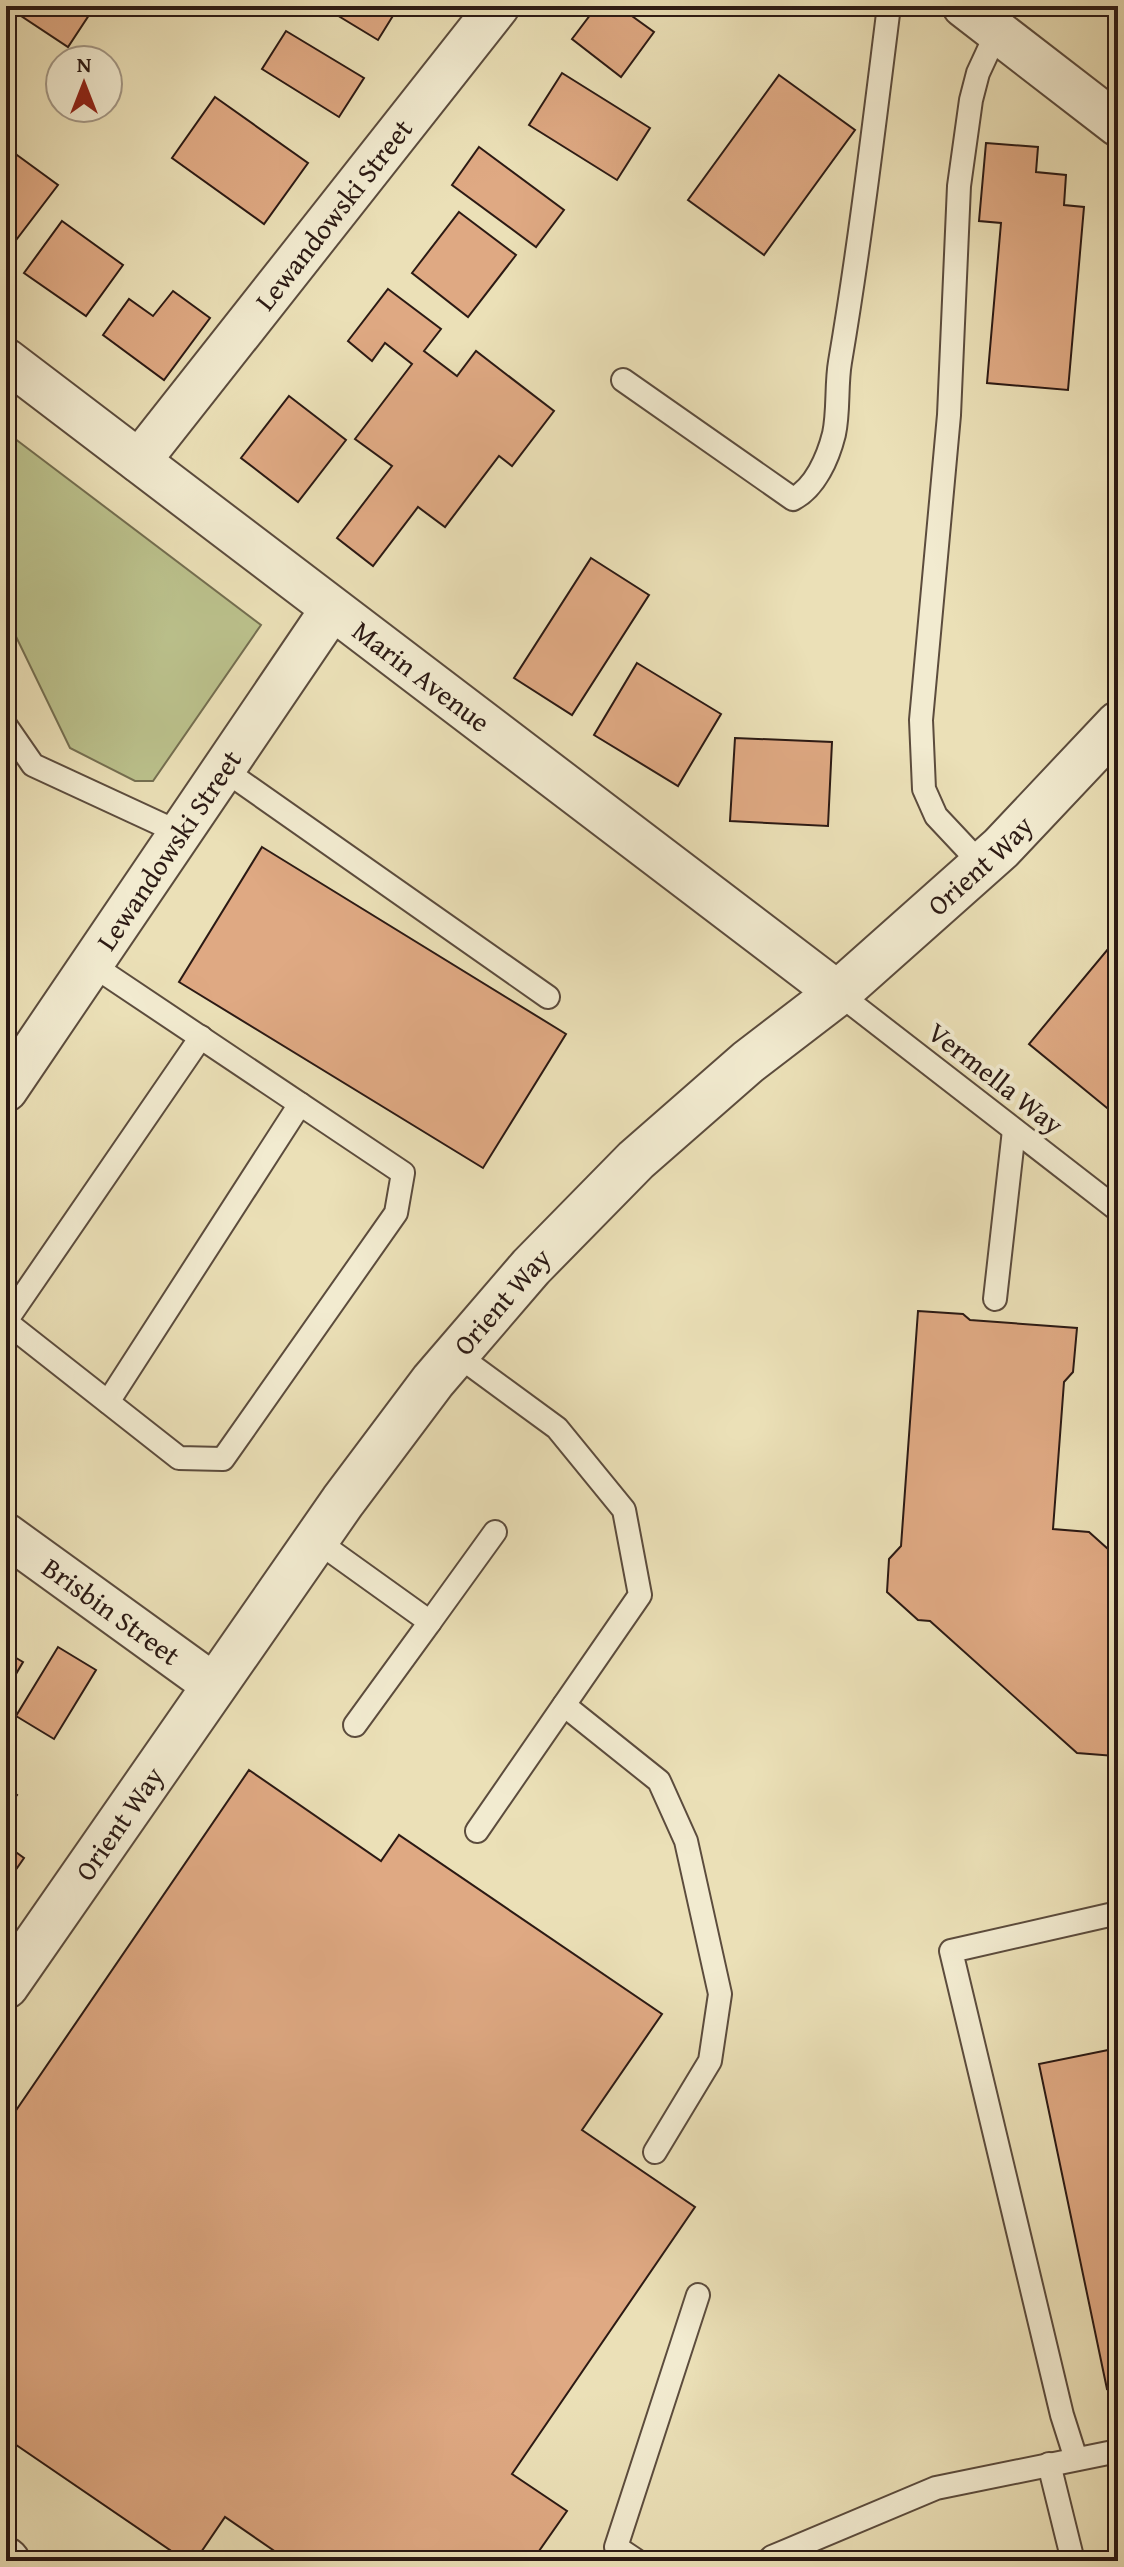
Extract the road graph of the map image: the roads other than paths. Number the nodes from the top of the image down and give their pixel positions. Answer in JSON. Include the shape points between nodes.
{"nodes":[{"id":1,"x":498,"y":6,"type":"edge"},
{"id":2,"x":889,"y":6,"type":"edge"},
{"id":3,"x":964,"y":6,"type":"edge"},
{"id":4,"x":997,"y":32,"type":"junction"},
{"id":5,"x":1118,"y":125,"type":"edge"},
{"id":6,"x":6,"y":360,"type":"edge"},
{"id":7,"x":623,"y":380,"type":"dead end"},
{"id":8,"x":139,"y":461,"type":"junction"},
{"id":9,"x":332,"y":609,"type":"junction"},
{"id":10,"x":1118,"y":724,"type":"edge"},
{"id":11,"x":6,"y":726,"type":"edge"},
{"id":12,"x":223,"y":769,"type":"junction"},
{"id":13,"x":180,"y":833,"type":"junction"},
{"id":14,"x":982,"y":865,"type":"junction"},
{"id":15,"x":91,"y":964,"type":"junction"},
{"id":16,"x":838,"y":993,"type":"junction"},
{"id":17,"x":548,"y":997,"type":"dead end"},
{"id":18,"x":201,"y":1037,"type":"junction"},
{"id":19,"x":6,"y":1090,"type":"edge"},
{"id":20,"x":300,"y":1104,"type":"junction"},
{"id":21,"x":1014,"y":1130,"type":"junction"},
{"id":22,"x":1118,"y":1210,"type":"edge"},
{"id":23,"x":995,"y":1299,"type":"dead end"},
{"id":24,"x":6,"y":1322,"type":"edge"},
{"id":25,"x":456,"y":1354,"type":"junction"},
{"id":26,"x":108,"y":1402,"type":"junction"},
{"id":27,"x":495,"y":1532,"type":"dead end"},
{"id":28,"x":6,"y":1535,"type":"edge"},
{"id":29,"x":317,"y":1541,"type":"junction"},
{"id":30,"x":430,"y":1622,"type":"junction"},
{"id":31,"x":215,"y":1686,"type":"junction"},
{"id":32,"x":564,"y":1705,"type":"junction"},
{"id":33,"x":355,"y":1725,"type":"dead end"},
{"id":34,"x":477,"y":1831,"type":"dead end"},
{"id":35,"x":1118,"y":1913,"type":"edge"},
{"id":36,"x":6,"y":1986,"type":"edge"},
{"id":37,"x":655,"y":2152,"type":"dead end"},
{"id":38,"x":698,"y":2295,"type":"dead end"},
{"id":39,"x":1118,"y":2451,"type":"edge"},
{"id":40,"x":1076,"y":2459,"type":"junction"},
{"id":41,"x":1049,"y":2464,"type":"junction"},
{"id":42,"x":611,"y":2554,"type":"edge"},
{"id":43,"x":782,"y":2557,"type":"edge"},
{"id":44,"x":637,"y":2561,"type":"edge"},
{"id":45,"x":1073,"y":2561,"type":"edge"}],
"edges":[{"from":1,"to":8,"type":"street","name":"Lewandowski Street"},
{"from":2,"to":7,"type":"lane","via":[[834,433],[806,493],[793,499]]},
{"from":3,"to":4,"type":"street"},
{"from":4,"to":5,"type":"street"},
{"from":4,"to":14,"type":"lane","via":[[971,100],[959,186],[949,415],[921,720],[924,789],[936,816]]},
{"from":6,"to":8,"type":"street","name":"Marin Avenue"},
{"from":8,"to":9,"type":"street","name":"Marin Avenue"},
{"from":9,"to":12,"type":"street","name":"Lewandowski Street"},
{"from":9,"to":16,"type":"street","name":"Marin Avenue"},
{"from":10,"to":14,"type":"street","name":"Orient Way"},
{"from":11,"to":13,"type":"lane","via":[[33,765]]},
{"from":12,"to":13,"type":"street","name":"Lewandowski Street"},
{"from":12,"to":17,"type":"lane"},
{"from":13,"to":15,"type":"street","name":"Lewandowski Street"},
{"from":14,"to":16,"type":"street","name":"Orient Way"},
{"from":15,"to":18,"type":"lane"},
{"from":15,"to":19,"type":"street","name":"Lewandowski Street"},
{"from":16,"to":21,"type":"lane","name":"Vermella Way"},
{"from":16,"to":25,"type":"street","name":"Orient Way","via":[[748,1062],[636,1160],[531,1267]]},
{"from":18,"to":20,"type":"lane"},
{"from":18,"to":24,"type":"lane"},
{"from":20,"to":26,"type":"lane"},
{"from":20,"to":26,"type":"lane","via":[[403,1173],[396,1213],[223,1459],[179,1458]]},
{"from":21,"to":22,"type":"lane","name":"Vermella Way"},
{"from":21,"to":23,"type":"lane"},
{"from":24,"to":26,"type":"lane"},
{"from":25,"to":29,"type":"street","name":"Orient Way"},
{"from":25,"to":32,"type":"lane","via":[[557,1428],[624,1510],[640,1595]]},
{"from":27,"to":30,"type":"lane"},
{"from":28,"to":31,"type":"street","name":"Brisbin Street"},
{"from":29,"to":30,"type":"lane"},
{"from":29,"to":31,"type":"street","name":"Orient Way"},
{"from":30,"to":33,"type":"lane"},
{"from":31,"to":36,"type":"street","name":"Orient Way"},
{"from":32,"to":34,"type":"lane"},
{"from":32,"to":37,"type":"lane","via":[[659,1781],[686,1841],[720,1994],[710,2061]]},
{"from":35,"to":40,"type":"lane","via":[[951,1951]]},
{"from":38,"to":42,"type":"lane"},
{"from":39,"to":40,"type":"lane"},
{"from":40,"to":41,"type":"lane"},
{"from":41,"to":43,"type":"lane","via":[[936,2488]]},
{"from":41,"to":45,"type":"lane"},
{"from":42,"to":44,"type":"lane"}]}
